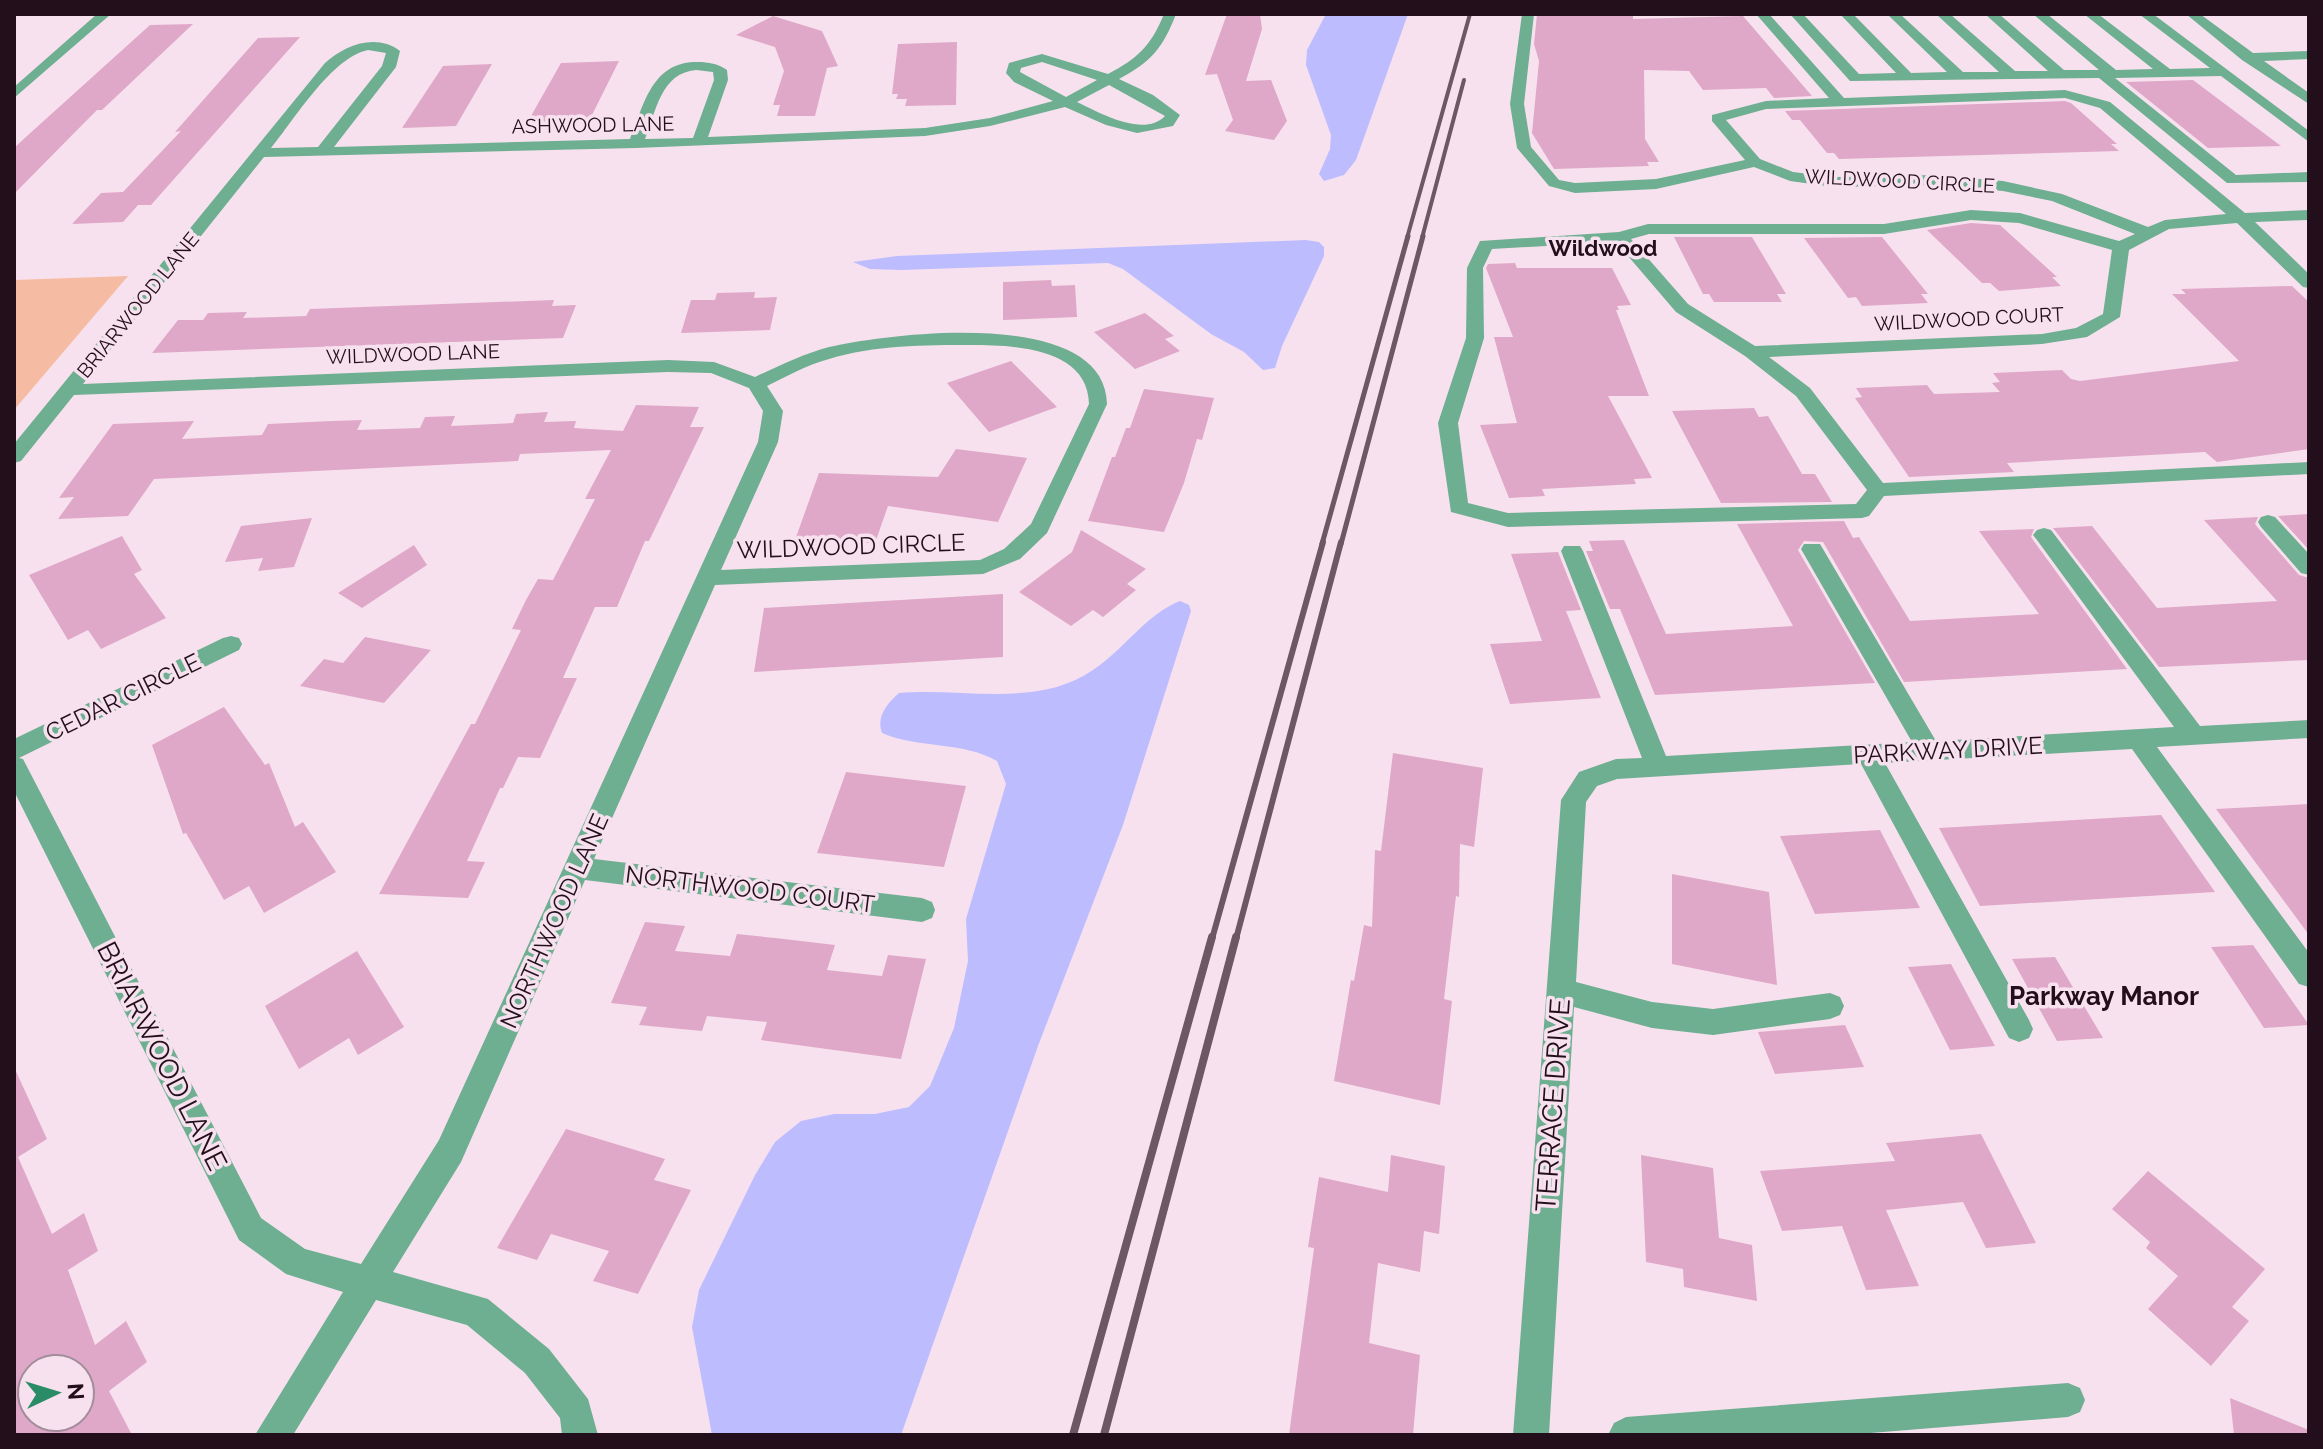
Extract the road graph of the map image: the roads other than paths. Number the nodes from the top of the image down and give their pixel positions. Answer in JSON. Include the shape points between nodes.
{"nodes":[{"id":1,"x":105,"y":14,"type":"edge"},
{"id":2,"x":1170,"y":14,"type":"edge"},
{"id":3,"x":1528,"y":14,"type":"edge"},
{"id":4,"x":1762,"y":14,"type":"edge"},
{"id":5,"x":1796,"y":14,"type":"edge"},
{"id":6,"x":1846,"y":14,"type":"edge"},
{"id":7,"x":1893,"y":14,"type":"edge"},
{"id":8,"x":1942,"y":14,"type":"edge"},
{"id":9,"x":1991,"y":14,"type":"edge"},
{"id":10,"x":2039,"y":14,"type":"edge"},
{"id":11,"x":2090,"y":14,"type":"edge"},
{"id":12,"x":2145,"y":14,"type":"edge"},
{"id":13,"x":2192,"y":14,"type":"edge"},
{"id":14,"x":2309,"y":55,"type":"edge"},
{"id":15,"x":2250,"y":56,"type":"junction"},
{"id":16,"x":2204,"y":58,"type":"junction"},
{"id":17,"x":2309,"y":70,"type":"edge"},
{"id":18,"x":2269,"y":71,"type":"junction"},
{"id":19,"x":2224,"y":72,"type":"junction"},
{"id":20,"x":2167,"y":73,"type":"junction"},
{"id":21,"x":2107,"y":74,"type":"junction"},
{"id":22,"x":2011,"y":75,"type":"junction"},
{"id":23,"x":2061,"y":75,"type":"junction"},
{"id":24,"x":1959,"y":76,"type":"junction"},
{"id":25,"x":1907,"y":77,"type":"junction"},
{"id":26,"x":1108,"y":81,"type":"junction"},
{"id":27,"x":14,"y":94,"type":"edge"},
{"id":28,"x":2305,"y":94,"type":"edge"},
{"id":29,"x":1067,"y":102,"type":"junction"},
{"id":30,"x":1840,"y":102,"type":"junction"},
{"id":31,"x":2309,"y":138,"type":"edge"},
{"id":32,"x":699,"y":142,"type":"junction"},
{"id":33,"x":636,"y":144,"type":"junction"},
{"id":34,"x":323,"y":151,"type":"junction"},
{"id":35,"x":261,"y":153,"type":"junction"},
{"id":36,"x":1755,"y":162,"type":"junction"},
{"id":37,"x":2309,"y":177,"type":"edge"},
{"id":38,"x":2306,"y":217,"type":"edge"},
{"id":39,"x":2241,"y":218,"type":"junction"},
{"id":40,"x":2146,"y":232,"type":"junction"},
{"id":41,"x":1620,"y":237,"type":"junction"},
{"id":42,"x":2121,"y":247,"type":"junction"},
{"id":43,"x":2309,"y":283,"type":"edge"},
{"id":44,"x":1751,"y":352,"type":"junction"},
{"id":45,"x":756,"y":384,"type":"junction"},
{"id":46,"x":70,"y":390,"type":"junction"},
{"id":47,"x":14,"y":457,"type":"edge"},
{"id":48,"x":2309,"y":468,"type":"edge"},
{"id":49,"x":1878,"y":490,"type":"junction"},
{"id":50,"x":2268,"y":522,"type":"dead end"},
{"id":51,"x":2044,"y":535,"type":"dead end"},
{"id":52,"x":1812,"y":549,"type":"dead end"},
{"id":53,"x":1572,"y":551,"type":"dead end"},
{"id":54,"x":2309,"y":568,"type":"edge"},
{"id":55,"x":708,"y":578,"type":"junction"},
{"id":56,"x":231,"y":644,"type":"dead end"},
{"id":57,"x":2309,"y":729,"type":"edge"},
{"id":58,"x":2194,"y":736,"type":"junction"},
{"id":59,"x":2138,"y":739,"type":"junction"},
{"id":60,"x":14,"y":750,"type":"edge"},
{"id":61,"x":1929,"y":751,"type":"junction"},
{"id":62,"x":1868,"y":754,"type":"junction"},
{"id":63,"x":14,"y":766,"type":"edge"},
{"id":64,"x":1658,"y":767,"type":"junction"},
{"id":65,"x":1588,"y":779,"type":"joint"},
{"id":66,"x":579,"y":868,"type":"junction"},
{"id":67,"x":922,"y":910,"type":"dead end"},
{"id":68,"x":2309,"y":975,"type":"edge"},
{"id":69,"x":1561,"y":991,"type":"junction"},
{"id":70,"x":1830,"y":1006,"type":"dead end"},
{"id":71,"x":2019,"y":1029,"type":"dead end"},
{"id":72,"x":368,"y":1281,"type":"junction"},
{"id":73,"x":2068,"y":1400,"type":"dead end"},
{"id":74,"x":273,"y":1435,"type":"edge"},
{"id":75,"x":580,"y":1435,"type":"edge"},
{"id":76,"x":1531,"y":1435,"type":"edge"},
{"id":77,"x":1626,"y":1435,"type":"edge"}],
"edges":[{"from":1,"to":27,"type":"street"},
{"from":2,"to":26,"type":"street","name":"ASHWOOD LANE","via":[[1159,42]]},
{"from":3,"to":36,"type":"street","via":[[1517,104],[1524,148],[1554,183],[1575,188],[1656,184]]},
{"from":4,"to":30,"type":"street"},
{"from":5,"to":25,"type":"street","via":[[1855,78]]},
{"from":6,"to":25,"type":"street"},
{"from":7,"to":24,"type":"street"},
{"from":8,"to":22,"type":"street"},
{"from":9,"to":23,"type":"street"},
{"from":10,"to":21,"type":"street"},
{"from":11,"to":20,"type":"street"},
{"from":12,"to":16,"type":"street"},
{"from":13,"to":15,"type":"street"},
{"from":14,"to":15,"type":"street"},
{"from":15,"to":16,"type":"street"},
{"from":15,"to":18,"type":"street"},
{"from":16,"to":19,"type":"street"},
{"from":17,"to":18,"type":"street"},
{"from":18,"to":19,"type":"street"},
{"from":18,"to":28,"type":"street"},
{"from":19,"to":20,"type":"street"},
{"from":19,"to":31,"type":"street"},
{"from":20,"to":21,"type":"street"},
{"from":21,"to":23,"type":"street"},
{"from":21,"to":37,"type":"street","via":[[2232,180]]},
{"from":22,"to":23,"type":"street"},
{"from":22,"to":24,"type":"street"},
{"from":24,"to":25,"type":"street"},
{"from":26,"to":29,"type":"street","name":"ASHWOOD LANE"},
{"from":26,"to":29,"type":"street","via":[[1056,59],[1014,66],[1019,79]]},
{"from":26,"to":29,"type":"street","via":[[1173,115],[1168,123],[1150,129],[1132,128]]},
{"from":29,"to":32,"type":"street","name":"ASHWOOD LANE","via":[[925,132]]},
{"from":30,"to":36,"type":"street","name":"WILDWOOD CIRCLE","via":[[1766,105],[1717,118]]},
{"from":30,"to":39,"type":"street","via":[[2065,94],[2105,105]]},
{"from":32,"to":33,"type":"street","name":"ASHWOOD LANE"},
{"from":32,"to":33,"type":"street","via":[[721,80],[720,70],[706,65],[667,73]]},
{"from":33,"to":34,"type":"street","name":"ASHWOOD LANE"},
{"from":34,"to":35,"type":"street","name":"ASHWOOD LANE"},
{"from":34,"to":35,"type":"street","name":"BRIARWOOD LANE","via":[[389,67],[393,51],[368,45],[341,55]]},
{"from":35,"to":46,"type":"street","name":"BRIARWOOD LANE"},
{"from":36,"to":40,"type":"street","name":"WILDWOOD CIRCLE","via":[[1790,176],[1834,182],[1935,180],[2003,186],[2056,197]]},
{"from":38,"to":39,"type":"street"},
{"from":39,"to":40,"type":"street","via":[[2165,225]]},
{"from":39,"to":43,"type":"street"},
{"from":40,"to":42,"type":"street"},
{"from":41,"to":42,"type":"street","via":[[1648,229],[1884,229],[1971,215],[2020,218]]},
{"from":41,"to":44,"type":"street","via":[[1682,308]]},
{"from":41,"to":49,"type":"street","via":[[1486,244],[1475,268],[1475,338],[1448,423],[1458,507],[1508,520],[1862,511]]},
{"from":42,"to":44,"type":"street","name":"WILDWOOD COURT","via":[[2111,317],[2081,333]]},
{"from":44,"to":49,"type":"street","via":[[1803,392]]},
{"from":45,"to":46,"type":"street","name":"WILDWOOD LANE","via":[[714,368],[668,366]]},
{"from":45,"to":55,"type":"street","name":"NORTHWOOD LANE","via":[[773,411],[768,442]]},
{"from":45,"to":55,"type":"street","name":"WILDWOOD CIRCLE","via":[[839,350],[1005,340],[1047,346],[1075,363],[1097,387],[1098,404],[1040,528],[997,561],[983,567]]},
{"from":46,"to":47,"type":"street","name":"BRIARWOOD LANE"},
{"from":48,"to":49,"type":"street"},
{"from":50,"to":54,"type":"street"},
{"from":51,"to":58,"type":"street"},
{"from":52,"to":61,"type":"street"},
{"from":53,"to":64,"type":"street"},
{"from":55,"to":66,"type":"street","name":"NORTHWOOD LANE"},
{"from":56,"to":60,"type":"street","name":"CEDAR CIRCLE"},
{"from":57,"to":58,"type":"street","name":"PARKWAY DRIVE"},
{"from":58,"to":59,"type":"street","name":"PARKWAY DRIVE"},
{"from":59,"to":61,"type":"street","name":"PARKWAY DRIVE"},
{"from":59,"to":68,"type":"street"},
{"from":61,"to":62,"type":"street","name":"PARKWAY DRIVE"},
{"from":62,"to":64,"type":"street","name":"PARKWAY DRIVE"},
{"from":62,"to":71,"type":"street"},
{"from":63,"to":72,"type":"street","name":"BRIARWOOD LANE","via":[[250,1229],[297,1263]]},
{"from":64,"to":65,"type":"street","name":"PARKWAY DRIVE","via":[[1616,769]]},
{"from":65,"to":69,"type":"street","name":"TERRACE DRIVE","via":[[1574,800]]},
{"from":66,"to":67,"type":"street","name":"NORTHWOOD COURT"},
{"from":66,"to":72,"type":"street","name":"NORTHWOOD LANE","via":[[450,1151]]},
{"from":69,"to":70,"type":"street","via":[[1652,1015],[1713,1022]]},
{"from":69,"to":76,"type":"street","name":"TERRACE DRIVE"},
{"from":72,"to":74,"type":"street","name":"NORTHWOOD LANE"},
{"from":72,"to":75,"type":"street","name":"BRIARWOOD LANE","via":[[476,1311],[537,1361],[576,1411]]},
{"from":73,"to":77,"type":"street"}]}
